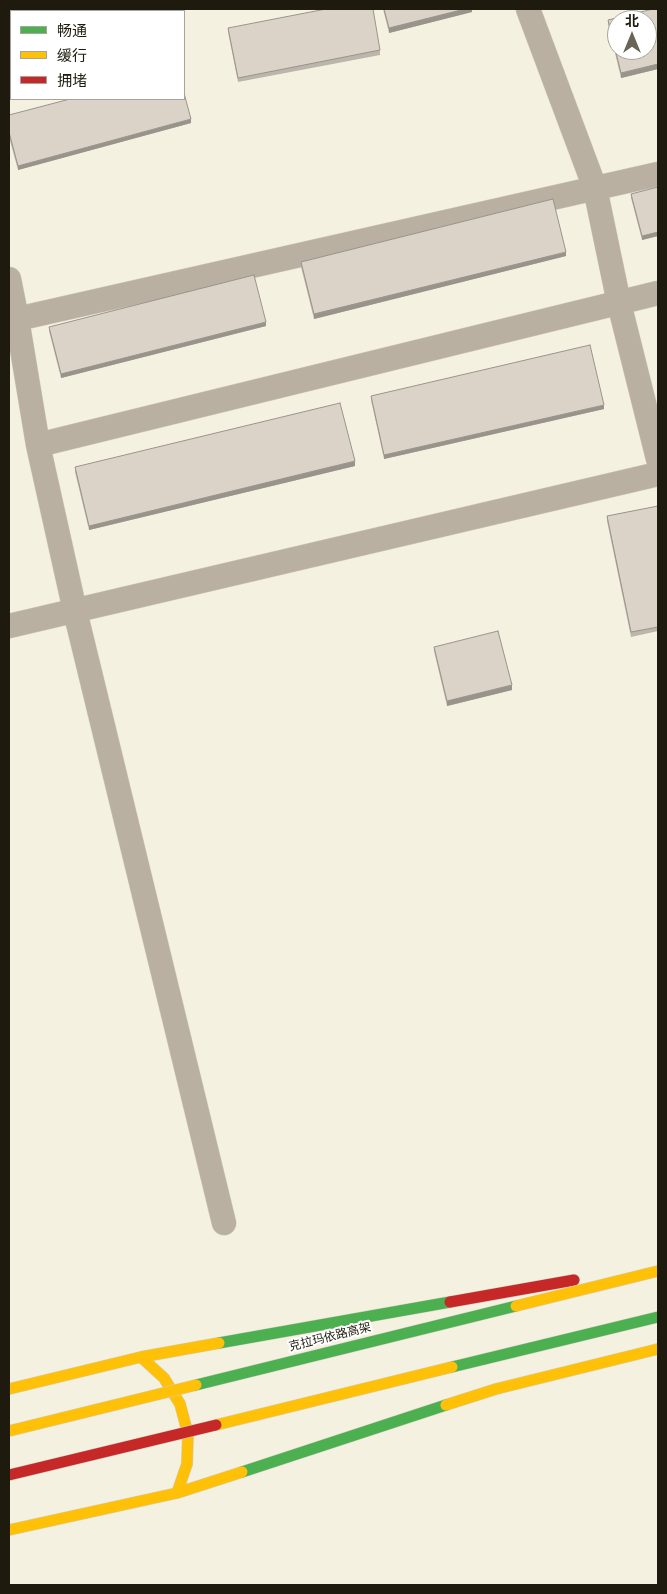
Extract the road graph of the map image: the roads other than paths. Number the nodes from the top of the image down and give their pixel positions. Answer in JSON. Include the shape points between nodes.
{"nodes":[{"id":1,"x":528,"y":9,"type":"edge"},
{"id":2,"x":658,"y":174,"type":"edge"},
{"id":3,"x":595,"y":188,"type":"junction"},
{"id":4,"x":9,"y":279,"type":"edge"},
{"id":5,"x":658,"y":293,"type":"edge"},
{"id":6,"x":619,"y":303,"type":"junction"},
{"id":7,"x":17,"y":319,"type":"junction"},
{"id":8,"x":38,"y":445,"type":"junction"},
{"id":9,"x":658,"y":460,"type":"edge"},
{"id":10,"x":658,"y":474,"type":"edge"},
{"id":11,"x":75,"y":610,"type":"junction"},
{"id":12,"x":9,"y":626,"type":"edge"},
{"id":13,"x":224,"y":1223,"type":"dead end"},
{"id":14,"x":658,"y":1261,"type":"edge"},
{"id":15,"x":658,"y":1271,"type":"edge"},
{"id":16,"x":585,"y":1277,"type":"dead end"},
{"id":17,"x":658,"y":1317,"type":"edge"},
{"id":18,"x":419,"y":1329,"type":"junction"},
{"id":19,"x":658,"y":1349,"type":"edge"},
{"id":20,"x":142,"y":1357,"type":"junction"},
{"id":21,"x":9,"y":1389,"type":"edge"},
{"id":22,"x":9,"y":1431,"type":"edge"},
{"id":23,"x":9,"y":1475,"type":"edge"},
{"id":24,"x":177,"y":1493,"type":"junction"},
{"id":25,"x":9,"y":1530,"type":"edge"}],
"edges":[{"from":1,"to":3,"type":"street"},
{"from":2,"to":3,"type":"street"},
{"from":3,"to":6,"type":"street"},
{"from":3,"to":7,"type":"street"},
{"from":4,"to":7,"type":"street"},
{"from":5,"to":6,"type":"street"},
{"from":6,"to":8,"type":"street"},
{"from":6,"to":9,"type":"street"},
{"from":7,"to":8,"type":"street"},
{"from":8,"to":11,"type":"street"},
{"from":10,"to":11,"type":"street"},
{"from":11,"to":12,"type":"street"},
{"from":11,"to":13,"type":"street"},
{"from":14,"to":20,"type":"main road","via":[[588,1278]]},
{"from":15,"to":18,"type":"main road","name":"克拉玛依路高架","bridge":true},
{"from":16,"to":18,"type":"main road","bridge":true},
{"from":17,"to":23,"type":"main road","bridge":true},
{"from":18,"to":22,"type":"main road","name":"克拉玛依路高架","bridge":true},
{"from":19,"to":24,"type":"main road","via":[[496,1389]]},
{"from":20,"to":21,"type":"main road"},
{"from":20,"to":24,"type":"main road","via":[[164,1378],[180,1404],[188,1434],[187,1464]]},
{"from":24,"to":25,"type":"main road"}]}
